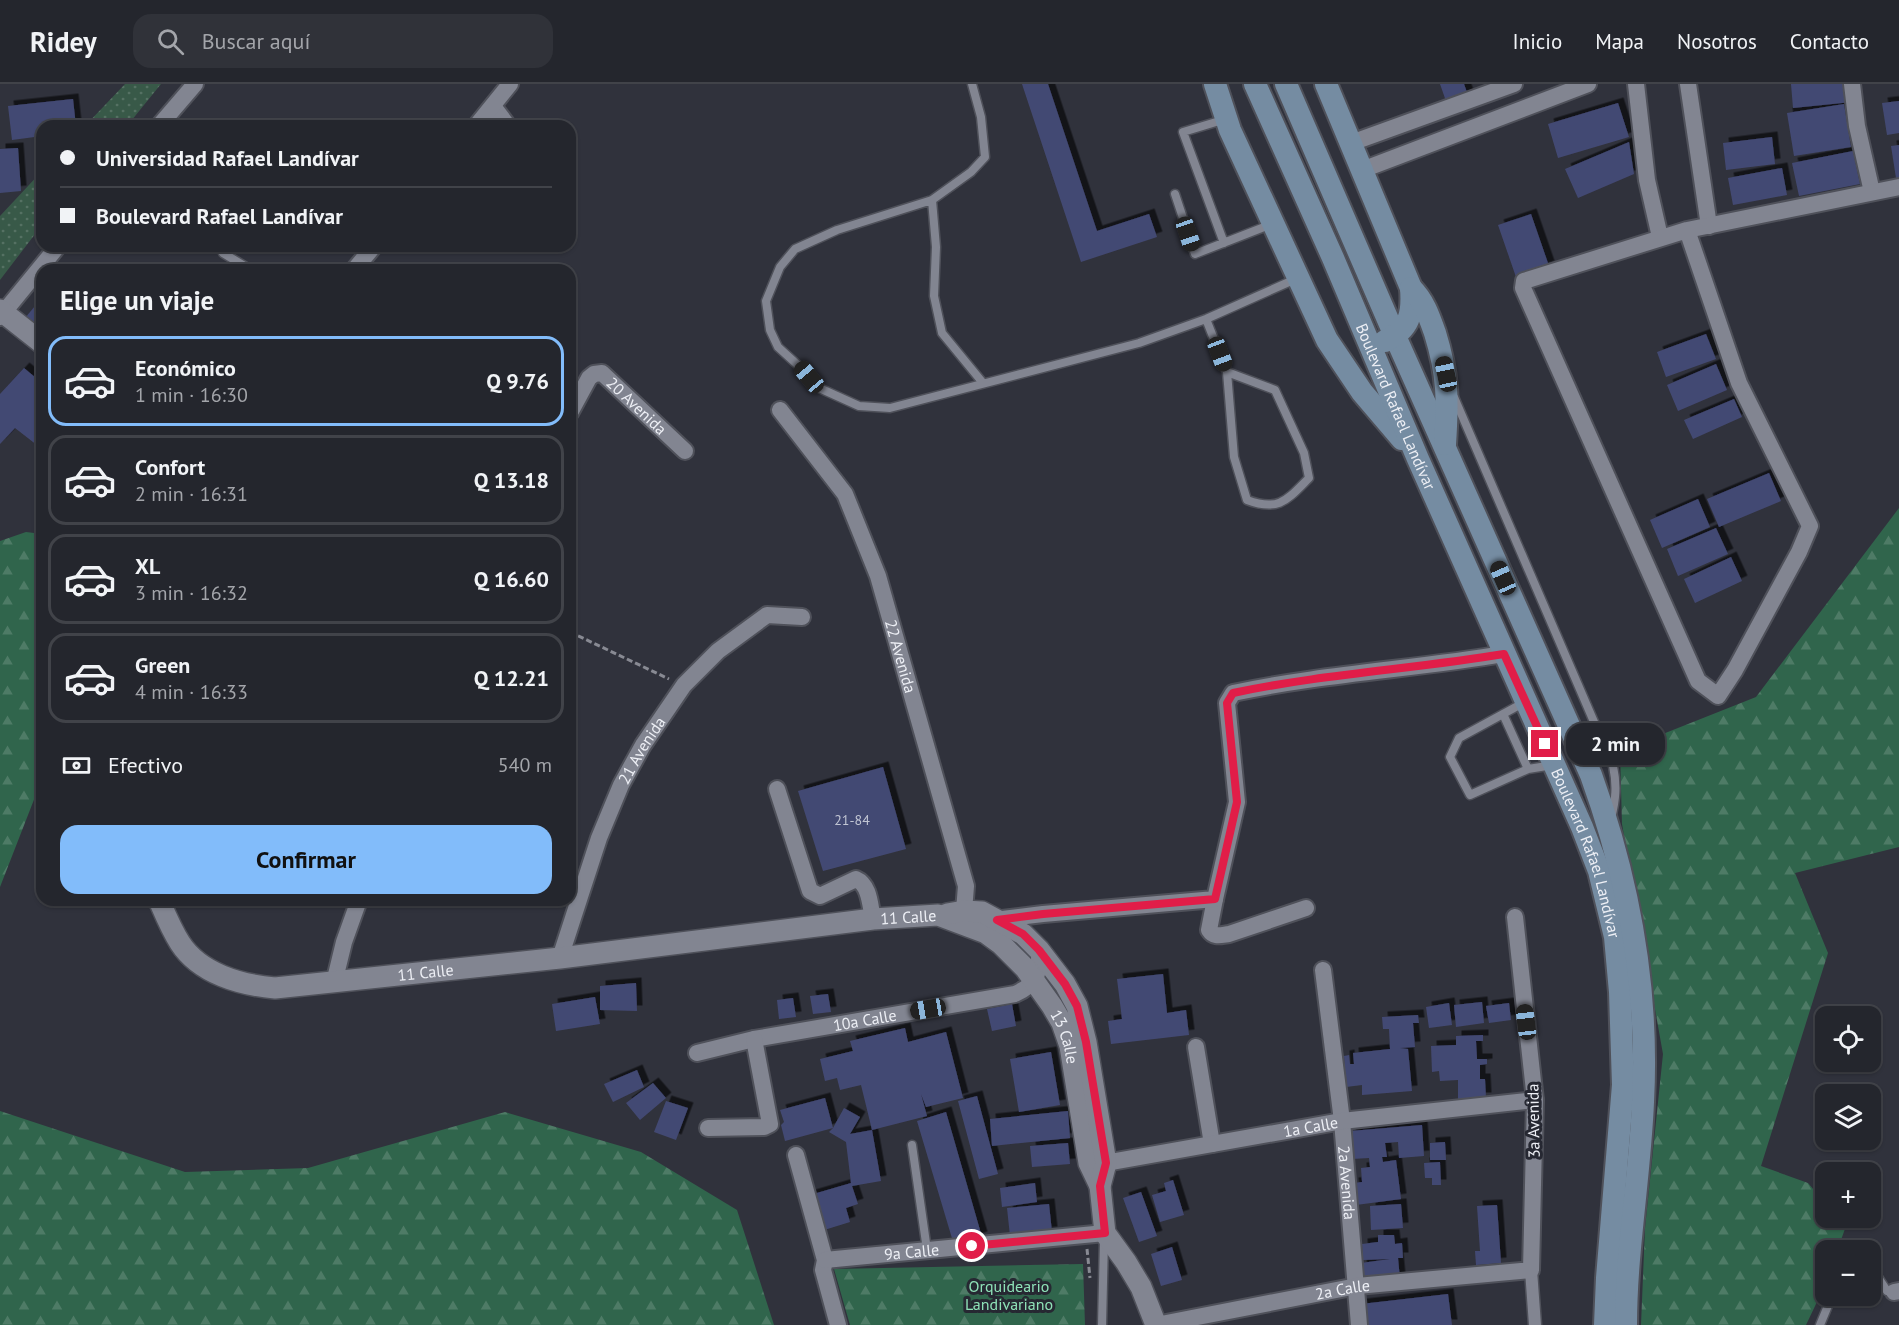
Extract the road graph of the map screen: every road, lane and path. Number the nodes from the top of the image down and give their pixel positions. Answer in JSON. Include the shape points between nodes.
{"nodes":[{"id":1,"x":195,"y":84,"type":"edge"},
{"id":2,"x":510,"y":84,"type":"edge"},
{"id":3,"x":972,"y":84,"type":"edge"},
{"id":4,"x":1215,"y":84,"type":"edge"},
{"id":5,"x":1255,"y":84,"type":"edge"},
{"id":6,"x":1286,"y":84,"type":"edge"},
{"id":7,"x":1326,"y":84,"type":"edge"},
{"id":8,"x":1588,"y":84,"type":"edge"},
{"id":9,"x":1636,"y":84,"type":"edge"},
{"id":10,"x":1688,"y":84,"type":"edge"},
{"id":11,"x":1852,"y":84,"type":"edge"},
{"id":12,"x":1509,"y":86,"type":"edge"},
{"id":13,"x":493,"y":106,"type":"junction"},
{"id":14,"x":1516,"y":111,"type":"junction"},
{"id":15,"x":1427,"y":116,"type":"junction"},
{"id":16,"x":1226,"y":119,"type":"junction"},
{"id":17,"x":164,"y":120,"type":"edge"},
{"id":18,"x":481,"y":120,"type":"edge"},
{"id":19,"x":504,"y":120,"type":"edge"},
{"id":20,"x":1438,"y":141,"type":"junction"},
{"id":21,"x":1351,"y":143,"type":"junction"},
{"id":22,"x":1362,"y":170,"type":"junction"},
{"id":23,"x":1899,"y":187,"type":"edge"},
{"id":24,"x":1872,"y":192,"type":"junction"},
{"id":25,"x":1175,"y":194,"type":"dead end"},
{"id":26,"x":932,"y":200,"type":"junction"},
{"id":27,"x":1273,"y":223,"type":"junction"},
{"id":28,"x":1709,"y":226,"type":"junction"},
{"id":29,"x":1687,"y":230,"type":"junction"},
{"id":30,"x":1660,"y":237,"type":"junction"},
{"id":31,"x":1224,"y":243,"type":"junction"},
{"id":32,"x":53,"y":252,"type":"edge"},
{"id":33,"x":369,"y":252,"type":"edge"},
{"id":34,"x":223,"y":254,"type":"dead end"},
{"id":35,"x":43,"y":264,"type":"edge"},
{"id":36,"x":240,"y":264,"type":"edge"},
{"id":37,"x":359,"y":264,"type":"edge"},
{"id":38,"x":36,"y":272,"type":"edge"},
{"id":39,"x":1298,"y":278,"type":"junction"},
{"id":40,"x":1411,"y":288,"type":"junction"},
{"id":41,"x":1,"y":313,"type":"edge"},
{"id":42,"x":1206,"y":319,"type":"junction"},
{"id":43,"x":1395,"y":336,"type":"junction"},
{"id":44,"x":36,"y":339,"type":"edge"},
{"id":45,"x":1327,"y":340,"type":"junction"},
{"id":46,"x":1370,"y":346,"type":"junction"},
{"id":47,"x":1227,"y":372,"type":"junction"},
{"id":48,"x":1446,"y":379,"type":"junction"},
{"id":49,"x":983,"y":383,"type":"junction"},
{"id":50,"x":576,"y":402,"type":"edge"},
{"id":51,"x":780,"y":410,"type":"dead end"},
{"id":52,"x":1445,"y":447,"type":"junction"},
{"id":53,"x":685,"y":451,"type":"dead end"},
{"id":54,"x":1418,"y":459,"type":"junction"},
{"id":55,"x":802,"y":617,"type":"dead end"},
{"id":56,"x":576,"y":635,"type":"edge"},
{"id":57,"x":1504,"y":654,"type":"junction"},
{"id":58,"x":684,"y":686,"type":"junction"},
{"id":59,"x":1525,"y":702,"type":"junction"},
{"id":60,"x":1503,"y":714,"type":"junction"},
{"id":61,"x":1555,"y":764,"type":"junction"},
{"id":62,"x":1528,"y":769,"type":"junction"},
{"id":63,"x":777,"y":789,"type":"dead end"},
{"id":64,"x":1609,"y":824,"type":"junction"},
{"id":65,"x":1215,"y":899,"type":"junction"},
{"id":66,"x":162,"y":906,"type":"edge"},
{"id":67,"x":357,"y":906,"type":"edge"},
{"id":68,"x":1306,"y":908,"type":"dead end"},
{"id":69,"x":1515,"y":917,"type":"dead end"},
{"id":70,"x":966,"y":918,"type":"junction"},
{"id":71,"x":873,"y":919,"type":"junction"},
{"id":72,"x":997,"y":920,"type":"junction"},
{"id":73,"x":1039,"y":950,"type":"junction"},
{"id":74,"x":560,"y":958,"type":"junction"},
{"id":75,"x":1323,"y":970,"type":"dead end"},
{"id":76,"x":1035,"y":980,"type":"junction"},
{"id":77,"x":334,"y":983,"type":"junction"},
{"id":78,"x":754,"y":1039,"type":"junction"},
{"id":79,"x":1196,"y":1047,"type":"dead end"},
{"id":80,"x":697,"y":1053,"type":"dead end"},
{"id":81,"x":1535,"y":1100,"type":"junction"},
{"id":82,"x":1342,"y":1121,"type":"junction"},
{"id":83,"x":708,"y":1128,"type":"dead end"},
{"id":84,"x":1212,"y":1144,"type":"junction"},
{"id":85,"x":912,"y":1145,"type":"dead end"},
{"id":86,"x":796,"y":1155,"type":"dead end"},
{"id":87,"x":1098,"y":1165,"type":"junction"},
{"id":88,"x":1105,"y":1233,"type":"junction"},
{"id":89,"x":927,"y":1250,"type":"junction"},
{"id":90,"x":825,"y":1260,"type":"junction"},
{"id":91,"x":1532,"y":1270,"type":"junction"},
{"id":92,"x":1881,"y":1282,"type":"edge"},
{"id":93,"x":1356,"y":1286,"type":"junction"},
{"id":94,"x":1896,"y":1291,"type":"edge"},
{"id":95,"x":1828,"y":1306,"type":"edge"},
{"id":96,"x":838,"y":1325,"type":"edge"},
{"id":97,"x":1102,"y":1325,"type":"edge"},
{"id":98,"x":1156,"y":1325,"type":"edge"},
{"id":99,"x":1359,"y":1325,"type":"edge"},
{"id":100,"x":1535,"y":1325,"type":"edge"},
{"id":101,"x":1605,"y":1325,"type":"edge"},
{"id":102,"x":1626,"y":1325,"type":"edge"},
{"id":103,"x":1820,"y":1325,"type":"edge"}],
"edges":[{"from":1,"to":17,"type":"street"},
{"from":2,"to":13,"type":"street"},
{"from":3,"to":26,"type":"lane","via":[[981,117],[985,157]]},
{"from":4,"to":16,"type":"main road"},
{"from":5,"to":46,"type":"main road","name":"Boulevard Rafael Landívar"},
{"from":6,"to":43,"type":"main road","name":"Boulevard Rafael Landívar"},
{"from":7,"to":21,"type":"main road"},
{"from":8,"to":14,"type":"street"},
{"from":9,"to":30,"type":"street","via":[[1647,180]]},
{"from":10,"to":28,"type":"street"},
{"from":11,"to":24,"type":"street"},
{"from":12,"to":14,"type":"street"},
{"from":12,"to":15,"type":"street"},
{"from":13,"to":18,"type":"street"},
{"from":13,"to":19,"type":"street"},
{"from":14,"to":20,"type":"street"},
{"from":15,"to":20,"type":"street"},
{"from":15,"to":21,"type":"street"},
{"from":16,"to":27,"type":"main road"},
{"from":16,"to":31,"type":"lane","via":[[1183,132]]},
{"from":20,"to":22,"type":"street"},
{"from":21,"to":22,"type":"main road"},
{"from":22,"to":40,"type":"main road"},
{"from":23,"to":24,"type":"street"},
{"from":24,"to":28,"type":"street"},
{"from":25,"to":31,"type":"lane","via":[[1195,254]]},
{"from":26,"to":49,"type":"lane","via":[[936,247],[934,296],[942,333]]},
{"from":26,"to":49,"type":"lane","via":[[837,230],[795,249],[780,267],[766,301],[770,330],[778,347],[817,387],[859,406],[890,408]]},
{"from":27,"to":31,"type":"lane"},
{"from":27,"to":39,"type":"main road"},
{"from":28,"to":29,"type":"street"},
{"from":29,"to":30,"type":"street"},
{"from":29,"to":30,"type":"street","via":[[1739,383],[1810,526],[1718,696],[1698,681],[1523,288],[1524,281]]},
{"from":32,"to":35,"type":"street"},
{"from":33,"to":37,"type":"street"},
{"from":34,"to":36,"type":"lane"},
{"from":38,"to":41,"type":"street"},
{"from":39,"to":42,"type":"lane"},
{"from":39,"to":45,"type":"main road"},
{"from":40,"to":43,"type":"main road","via":[[1410,317]]},
{"from":40,"to":48,"type":"main road","via":[[1429,316]]},
{"from":41,"to":44,"type":"street"},
{"from":42,"to":47,"type":"lane"},
{"from":42,"to":49,"type":"lane","via":[[1139,343]]},
{"from":43,"to":46,"type":"main road"},
{"from":43,"to":52,"type":"main road","name":"Boulevard Rafael Landívar"},
{"from":45,"to":46,"type":"main road","via":[[1356,350]]},
{"from":45,"to":54,"type":"main road","via":[[1362,392]]},
{"from":46,"to":54,"type":"main road","name":"Boulevard Rafael Landívar"},
{"from":47,"to":47,"type":"lane","via":[[1234,458],[1247,500],[1264,506],[1287,500],[1309,478],[1304,453],[1275,390]]},
{"from":48,"to":52,"type":"main road"},
{"from":48,"to":64,"type":"lane","via":[[1612,766],[1617,786]]},
{"from":50,"to":53,"type":"street","name":"20 Avenida","via":[[589,378],[602,373]]},
{"from":51,"to":70,"type":"street","name":"22 Avenida","via":[[845,494],[878,576],[966,886]]},
{"from":52,"to":64,"type":"main road","name":"Boulevard Rafael Landívar","via":[[1591,775]]},
{"from":54,"to":57,"type":"main road","name":"Boulevard Rafael Landívar"},
{"from":55,"to":58,"type":"street","name":"21 Avenida","via":[[767,615],[718,651]]},
{"from":56,"to":58,"type":"path"},
{"from":57,"to":59,"type":"main road","name":"Boulevard Rafael Landívar"},
{"from":57,"to":65,"type":"street","via":[[1233,693],[1227,703],[1237,802]]},
{"from":58,"to":74,"type":"street","name":"21 Avenida","via":[[621,785],[599,838]]},
{"from":59,"to":60,"type":"lane"},
{"from":59,"to":61,"type":"main road","name":"Boulevard Rafael Landívar"},
{"from":60,"to":62,"type":"lane"},
{"from":60,"to":62,"type":"lane","via":[[1460,738],[1450,757],[1470,795]]},
{"from":61,"to":62,"type":"lane"},
{"from":61,"to":101,"type":"main road","name":"Boulevard Rafael Landívar","via":[[1599,872],[1615,937],[1620,992],[1623,1085]]},
{"from":63,"to":71,"type":"street","via":[[810,891],[820,896],[856,879],[861,881]]},
{"from":64,"to":102,"type":"main road","name":"Boulevard Rafael Landívar","via":[[1629,904],[1644,1045]]},
{"from":65,"to":68,"type":"street","via":[[1209,930],[1217,936]]},
{"from":65,"to":72,"type":"street"},
{"from":66,"to":77,"type":"street","name":"11 Calle","via":[[180,944],[208,968],[234,981],[275,988]]},
{"from":67,"to":77,"type":"street"},
{"from":69,"to":81,"type":"street","name":"3a Avenida"},
{"from":70,"to":71,"type":"street","name":"11 Calle","via":[[938,915]]},
{"from":70,"to":72,"type":"street","name":"13 Calle","via":[[982,912]]},
{"from":70,"to":76,"type":"street","name":"13 Calle","via":[[1001,944]]},
{"from":71,"to":74,"type":"street","name":"11 Calle"},
{"from":72,"to":73,"type":"street","name":"13 Calle","via":[[1023,934]]},
{"from":73,"to":76,"type":"street","via":[[1040,968]]},
{"from":73,"to":87,"type":"street","name":"13 Calle","via":[[1077,1006],[1086,1042]]},
{"from":74,"to":77,"type":"street","name":"11 Calle"},
{"from":75,"to":82,"type":"street","name":"2a Avenida"},
{"from":76,"to":78,"type":"street","name":"10a Calle","via":[[1015,994]]},
{"from":76,"to":87,"type":"street","name":"13 Calle","via":[[1057,1015],[1070,1046]]},
{"from":78,"to":80,"type":"street","name":"10a Calle"},
{"from":78,"to":83,"type":"street","via":[[770,1124]]},
{"from":79,"to":84,"type":"street"},
{"from":81,"to":82,"type":"street","name":"1a Calle"},
{"from":81,"to":91,"type":"street","name":"3a Avenida"},
{"from":82,"to":84,"type":"street","name":"1a Calle"},
{"from":82,"to":93,"type":"street","name":"2a Avenida"},
{"from":84,"to":87,"type":"street","name":"1a Calle"},
{"from":85,"to":89,"type":"lane"},
{"from":86,"to":90,"type":"street"},
{"from":87,"to":88,"type":"street","name":"13 Calle"},
{"from":88,"to":89,"type":"street","name":"9a Calle"},
{"from":88,"to":97,"type":"lane"},
{"from":88,"to":98,"type":"street","via":[[1141,1287]]},
{"from":89,"to":90,"type":"street","name":"9a Calle"},
{"from":90,"to":96,"type":"street","via":[[823,1270]]},
{"from":91,"to":93,"type":"street","name":"2a Calle"},
{"from":91,"to":100,"type":"street","name":"3a Avenida"},
{"from":92,"to":94,"type":"lane","via":[[1887,1291]]},
{"from":93,"to":98,"type":"street","name":"2a Calle"},
{"from":93,"to":99,"type":"street","name":"2a Avenida"},
{"from":95,"to":103,"type":"lane"}]}
